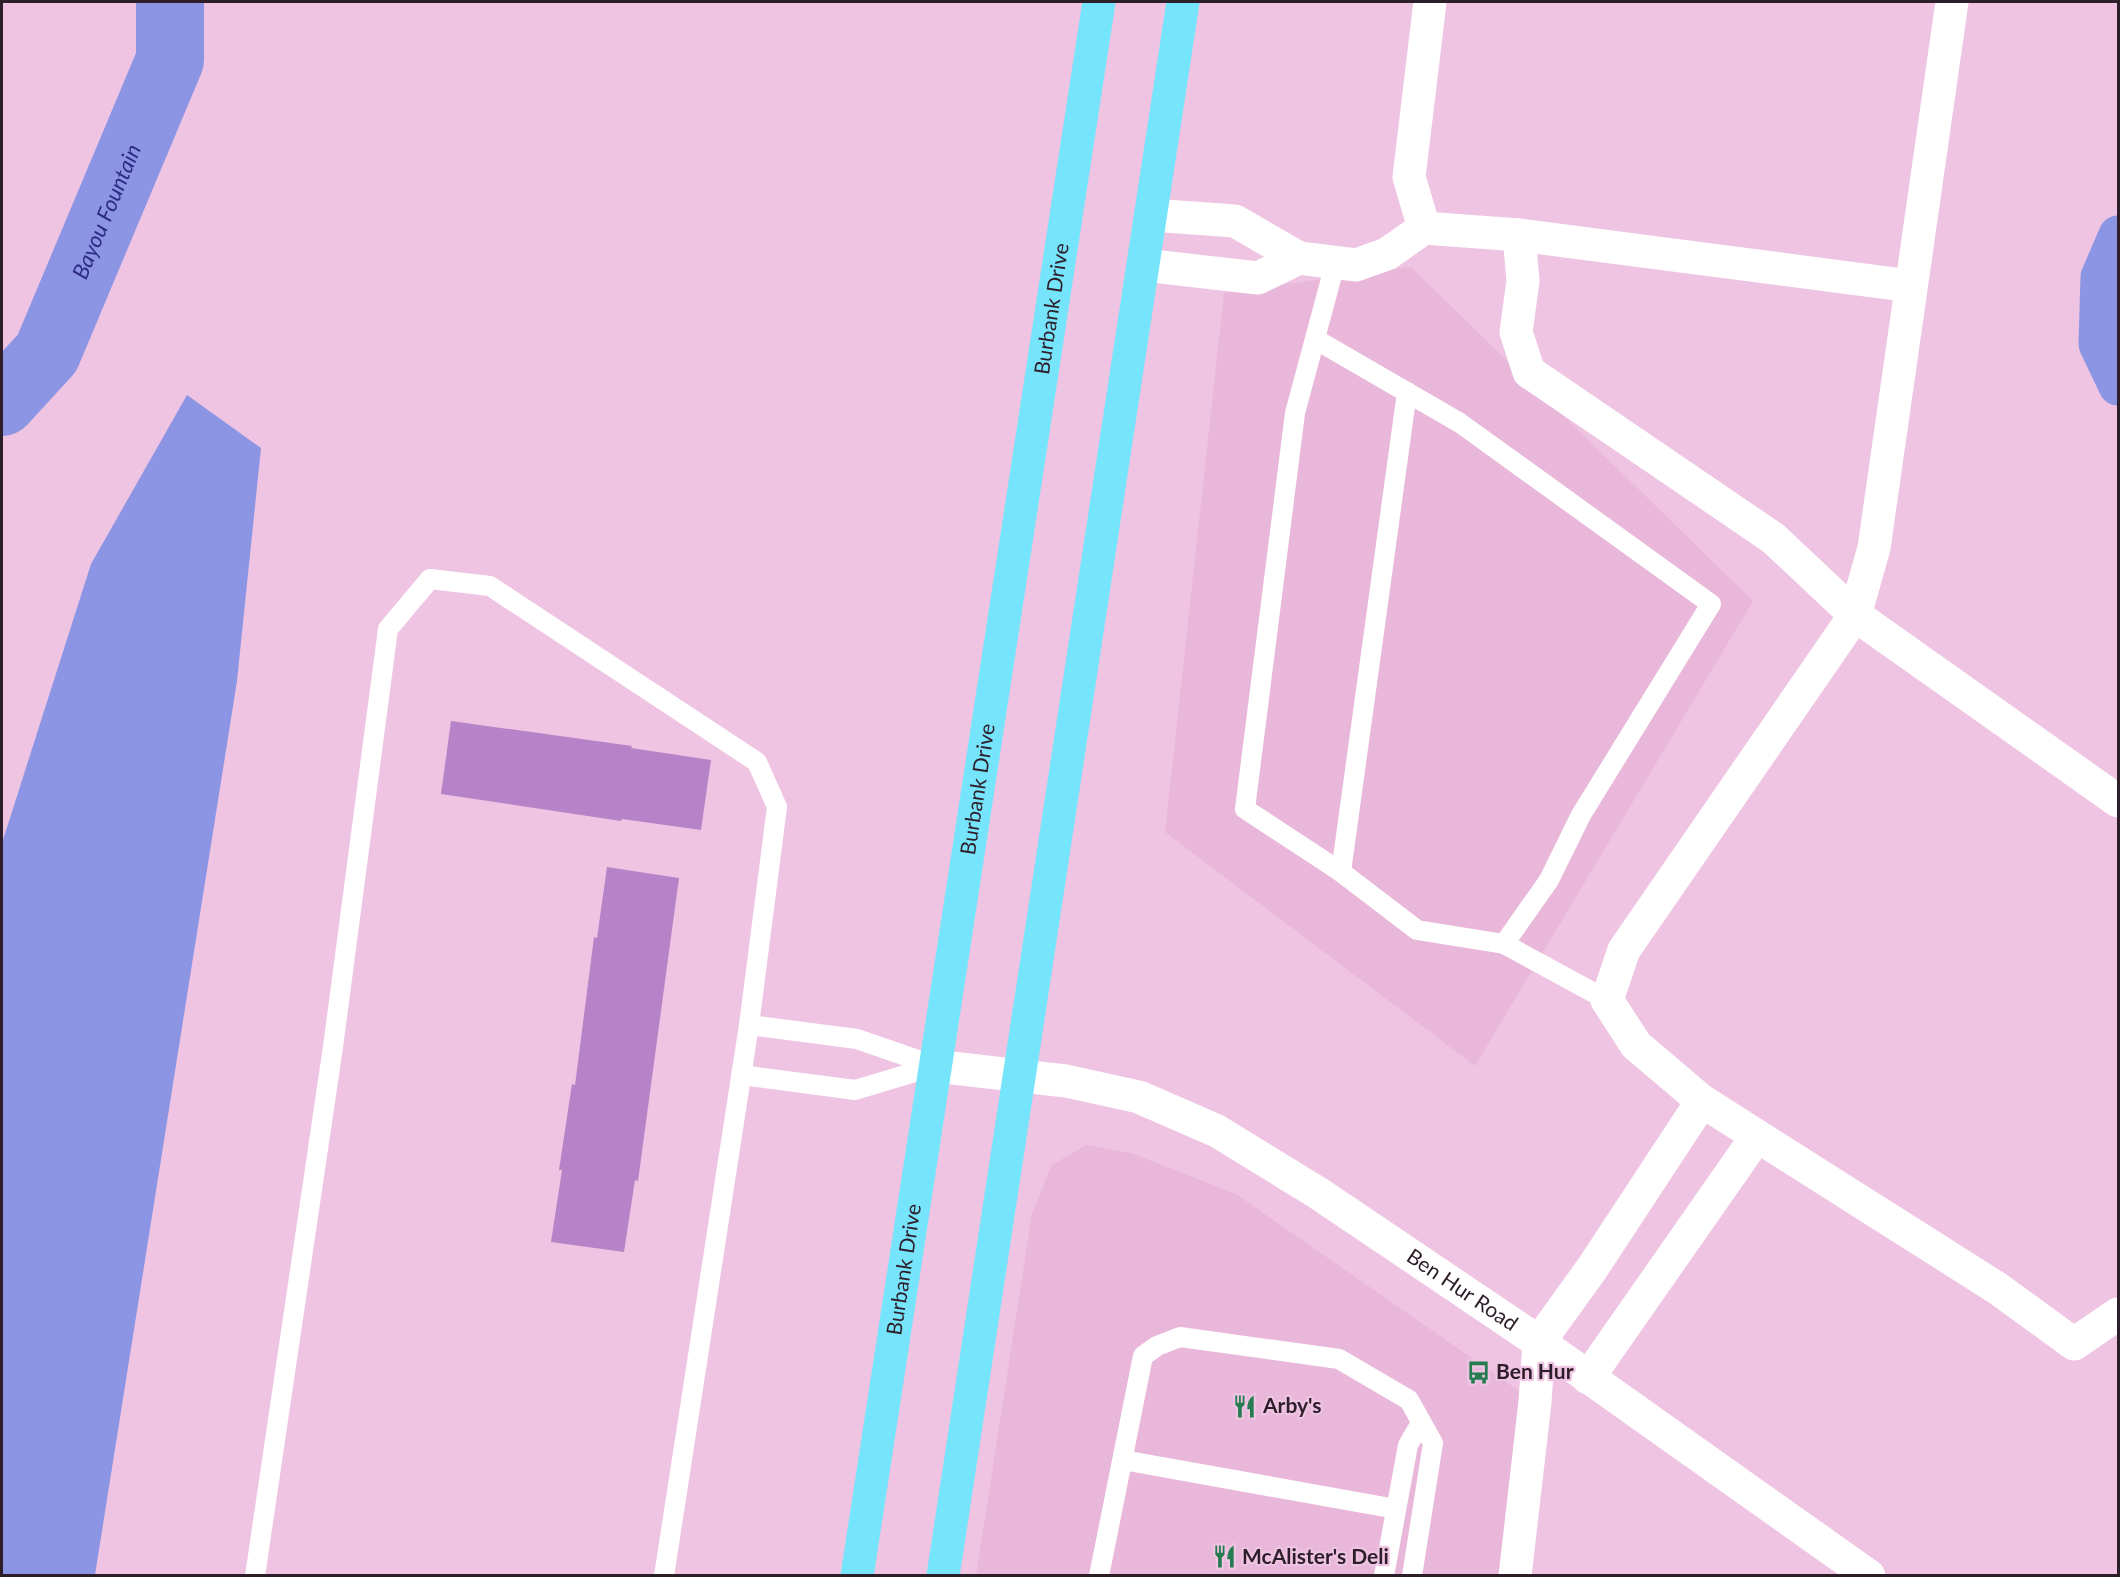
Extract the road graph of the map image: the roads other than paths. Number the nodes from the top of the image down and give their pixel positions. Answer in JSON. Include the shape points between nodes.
{"nodes":[{"id":1,"x":1099,"y":2,"type":"edge"},
{"id":2,"x":1183,"y":2,"type":"edge"},
{"id":3,"x":1430,"y":2,"type":"edge"},
{"id":4,"x":1952,"y":2,"type":"edge"},
{"id":5,"x":1151,"y":215,"type":"junction"},
{"id":6,"x":1424,"y":228,"type":"junction"},
{"id":7,"x":1519,"y":235,"type":"junction"},
{"id":8,"x":1299,"y":258,"type":"junction"},
{"id":9,"x":1335,"y":264,"type":"junction"},
{"id":10,"x":1144,"y":265,"type":"junction"},
{"id":11,"x":1911,"y":286,"type":"junction"},
{"id":12,"x":1315,"y":339,"type":"junction"},
{"id":13,"x":1407,"y":392,"type":"junction"},
{"id":14,"x":1855,"y":615,"type":"junction"},
{"id":15,"x":2118,"y":801,"type":"edge"},
{"id":16,"x":1341,"y":872,"type":"junction"},
{"id":17,"x":1504,"y":944,"type":"junction"},
{"id":18,"x":1607,"y":1000,"type":"junction"},
{"id":19,"x":749,"y":1025,"type":"junction"},
{"id":20,"x":934,"y":1066,"type":"junction"},
{"id":21,"x":741,"y":1075,"type":"junction"},
{"id":22,"x":1020,"y":1075,"type":"junction"},
{"id":23,"x":1702,"y":1101,"type":"junction"},
{"id":24,"x":1757,"y":1136,"type":"junction"},
{"id":25,"x":2118,"y":1314,"type":"edge"},
{"id":26,"x":1539,"y":1342,"type":"junction"},
{"id":27,"x":1588,"y":1378,"type":"junction"},
{"id":28,"x":1421,"y":1423,"type":"junction"},
{"id":29,"x":1123,"y":1460,"type":"junction"},
{"id":30,"x":1396,"y":1509,"type":"junction"},
{"id":31,"x":255,"y":1575,"type":"edge"},
{"id":32,"x":664,"y":1575,"type":"edge"},
{"id":33,"x":857,"y":1575,"type":"edge"},
{"id":34,"x":943,"y":1575,"type":"edge"},
{"id":35,"x":1099,"y":1575,"type":"edge"},
{"id":36,"x":1384,"y":1575,"type":"edge"},
{"id":37,"x":1412,"y":1575,"type":"edge"},
{"id":38,"x":1515,"y":1575,"type":"edge"},
{"id":39,"x":1869,"y":1575,"type":"edge"}],
"edges":[{"from":1,"to":20,"type":"main road","name":"Burbank Drive"},
{"from":2,"to":5,"type":"main road"},
{"from":3,"to":6,"type":"street","via":[[1409,177]]},
{"from":4,"to":11,"type":"street"},
{"from":5,"to":8,"type":"street","via":[[1235,221]]},
{"from":5,"to":10,"type":"main road"},
{"from":6,"to":7,"type":"street"},
{"from":6,"to":9,"type":"street","via":[[1387,254],[1356,265]]},
{"from":7,"to":11,"type":"street"},
{"from":7,"to":14,"type":"street","via":[[1523,281],[1516,332],[1529,372],[1773,538]]},
{"from":8,"to":9,"type":"street"},
{"from":8,"to":10,"type":"street","via":[[1258,278]]},
{"from":9,"to":12,"type":"lane"},
{"from":10,"to":22,"type":"main road"},
{"from":11,"to":14,"type":"street","via":[[1874,548]]},
{"from":12,"to":13,"type":"lane"},
{"from":12,"to":16,"type":"lane","via":[[1294,413],[1245,809]]},
{"from":13,"to":16,"type":"lane"},
{"from":13,"to":17,"type":"lane","via":[[1460,423],[1711,604],[1581,815],[1549,880]]},
{"from":14,"to":15,"type":"street"},
{"from":14,"to":18,"type":"street","via":[[1624,950]]},
{"from":16,"to":17,"type":"lane","via":[[1417,930]]},
{"from":17,"to":18,"type":"lane"},
{"from":18,"to":23,"type":"street","via":[[1636,1045]]},
{"from":19,"to":20,"type":"lane","via":[[857,1040]]},
{"from":19,"to":21,"type":"lane"},
{"from":19,"to":31,"type":"lane","via":[[777,807],[757,762],[490,586],[430,579],[388,629],[333,1047]]},
{"from":20,"to":21,"type":"lane","via":[[855,1090]]},
{"from":20,"to":22,"type":"street","name":"Ben Hur Road"},
{"from":20,"to":33,"type":"main road","name":"Burbank Drive"},
{"from":21,"to":32,"type":"lane"},
{"from":22,"to":26,"type":"street","name":"Ben Hur Road","via":[[1139,1096],[1217,1131],[1318,1193]]},
{"from":22,"to":34,"type":"main road"},
{"from":23,"to":24,"type":"street"},
{"from":23,"to":26,"type":"street"},
{"from":24,"to":25,"type":"street","via":[[1997,1288],[2074,1344]]},
{"from":24,"to":27,"type":"street"},
{"from":26,"to":27,"type":"street","name":"Ben Hur Road"},
{"from":26,"to":38,"type":"street"},
{"from":27,"to":39,"type":"street","name":"Ben Hur Road"},
{"from":28,"to":29,"type":"lane","via":[[1409,1400],[1339,1359],[1180,1337],[1143,1356]]},
{"from":28,"to":30,"type":"lane","via":[[1408,1445]]},
{"from":28,"to":37,"type":"lane","via":[[1433,1443]]},
{"from":29,"to":30,"type":"lane"},
{"from":29,"to":35,"type":"lane"},
{"from":30,"to":36,"type":"lane"}]}
